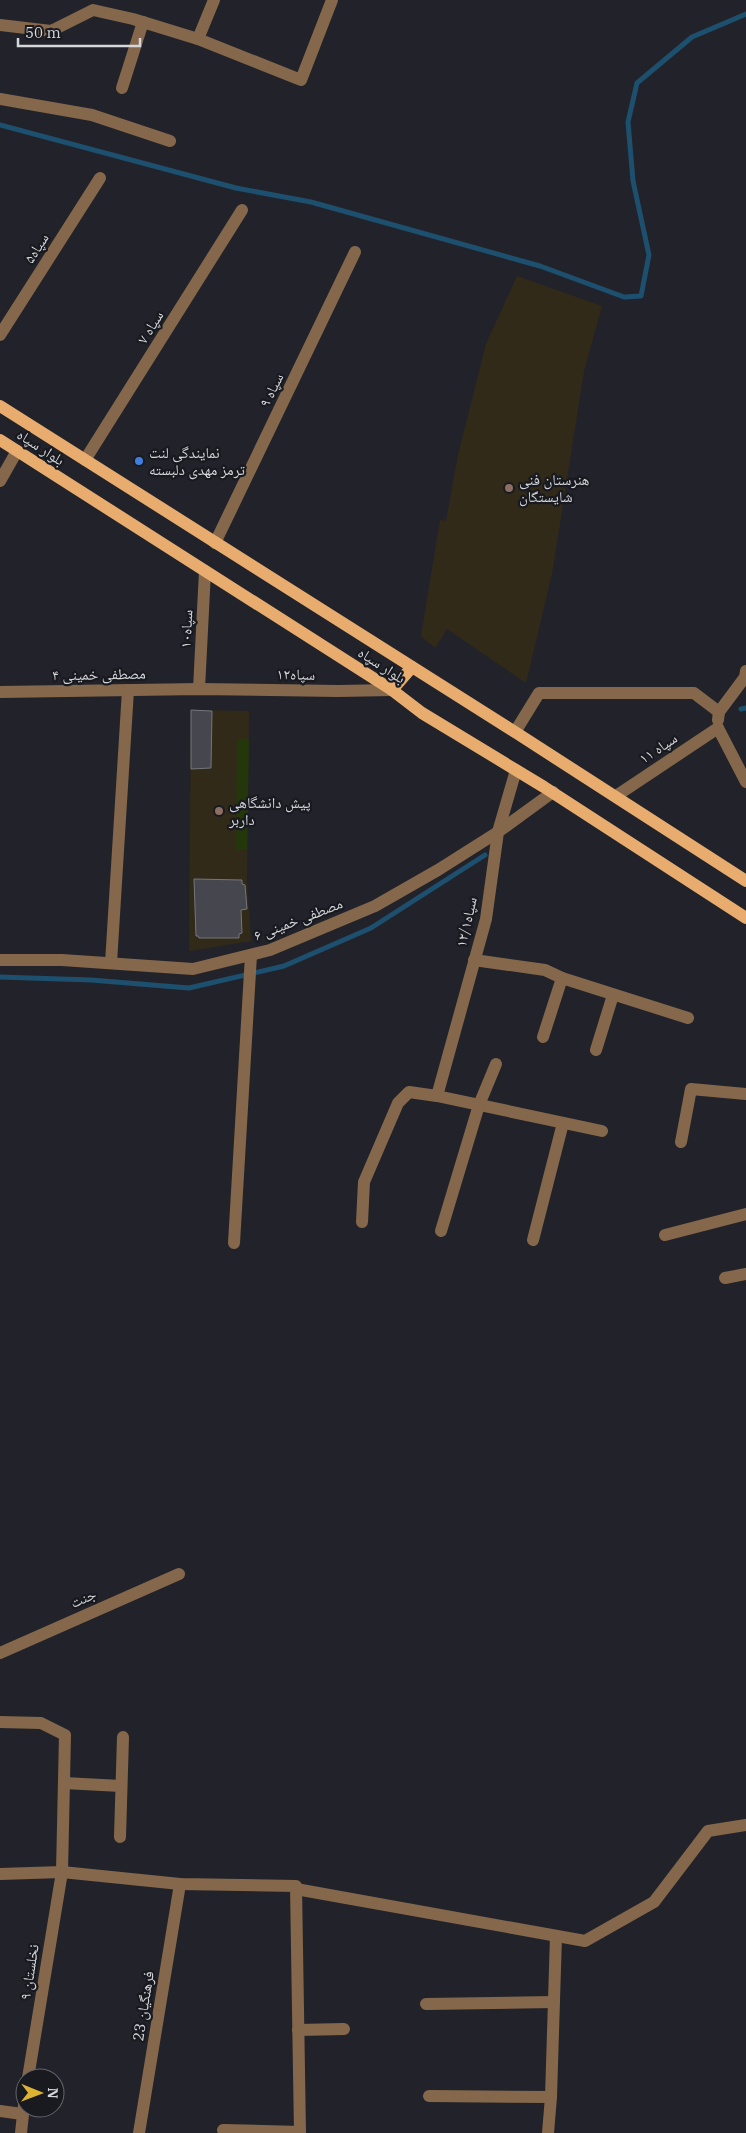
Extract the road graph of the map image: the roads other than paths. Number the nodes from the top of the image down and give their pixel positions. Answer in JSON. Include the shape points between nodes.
{"nodes":[{"id":1,"x":214,"y":0,"type":"edge"},
{"id":2,"x":332,"y":0,"type":"edge"},
{"id":3,"x":143,"y":22,"type":"junction"},
{"id":4,"x":0,"y":25,"type":"edge"},
{"id":5,"x":198,"y":39,"type":"junction"},
{"id":6,"x":122,"y":88,"type":"dead end"},
{"id":7,"x":0,"y":99,"type":"edge"},
{"id":8,"x":170,"y":141,"type":"dead end"},
{"id":9,"x":100,"y":178,"type":"dead end"},
{"id":10,"x":242,"y":210,"type":"dead end"},
{"id":11,"x":355,"y":252,"type":"dead end"},
{"id":12,"x":0,"y":335,"type":"edge"},
{"id":13,"x":0,"y":406,"type":"edge"},
{"id":14,"x":0,"y":440,"type":"edge"},
{"id":15,"x":17,"y":451,"type":"junction"},
{"id":16,"x":85,"y":460,"type":"junction"},
{"id":17,"x":0,"y":481,"type":"edge"},
{"id":18,"x":215,"y":543,"type":"junction"},
{"id":19,"x":205,"y":571,"type":"junction"},
{"id":20,"x":412,"y":667,"type":"junction"},
{"id":21,"x":744,"y":678,"type":"edge"},
{"id":22,"x":200,"y":689,"type":"junction"},
{"id":23,"x":128,"y":690,"type":"junction"},
{"id":24,"x":392,"y":690,"type":"junction"},
{"id":25,"x":0,"y":693,"type":"edge"},
{"id":26,"x":719,"y":712,"type":"junction"},
{"id":27,"x":718,"y":728,"type":"junction"},
{"id":28,"x":515,"y":732,"type":"junction"},
{"id":29,"x":516,"y":770,"type":"junction"},
{"id":30,"x":746,"y":782,"type":"edge"},
{"id":31,"x":553,"y":792,"type":"junction"},
{"id":32,"x":616,"y":796,"type":"junction"},
{"id":33,"x":498,"y":832,"type":"junction"},
{"id":34,"x":746,"y":882,"type":"edge"},
{"id":35,"x":746,"y":918,"type":"edge"},
{"id":36,"x":251,"y":955,"type":"junction"},
{"id":37,"x":0,"y":960,"type":"edge"},
{"id":38,"x":474,"y":960,"type":"junction"},
{"id":39,"x":111,"y":964,"type":"junction"},
{"id":40,"x":562,"y":978,"type":"junction"},
{"id":41,"x":613,"y":995,"type":"junction"},
{"id":42,"x":688,"y":1018,"type":"dead end"},
{"id":43,"x":543,"y":1037,"type":"dead end"},
{"id":44,"x":596,"y":1050,"type":"dead end"},
{"id":45,"x":496,"y":1064,"type":"dead end"},
{"id":46,"x":746,"y":1094,"type":"edge"},
{"id":47,"x":437,"y":1096,"type":"junction"},
{"id":48,"x":479,"y":1105,"type":"junction"},
{"id":49,"x":563,"y":1123,"type":"junction"},
{"id":50,"x":602,"y":1131,"type":"dead end"},
{"id":51,"x":681,"y":1142,"type":"dead end"},
{"id":52,"x":746,"y":1214,"type":"edge"},
{"id":53,"x":362,"y":1222,"type":"dead end"},
{"id":54,"x":441,"y":1231,"type":"dead end"},
{"id":55,"x":665,"y":1235,"type":"dead end"},
{"id":56,"x":533,"y":1240,"type":"dead end"},
{"id":57,"x":234,"y":1242,"type":"dead end"},
{"id":58,"x":746,"y":1274,"type":"edge"},
{"id":59,"x":725,"y":1278,"type":"dead end"},
{"id":60,"x":179,"y":1574,"type":"dead end"},
{"id":61,"x":0,"y":1653,"type":"edge"},
{"id":62,"x":0,"y":1722,"type":"edge"},
{"id":63,"x":123,"y":1737,"type":"dead end"},
{"id":64,"x":64,"y":1783,"type":"junction"},
{"id":65,"x":121,"y":1786,"type":"junction"},
{"id":66,"x":746,"y":1825,"type":"edge"},
{"id":67,"x":120,"y":1838,"type":"dead end"},
{"id":68,"x":62,"y":1872,"type":"junction"},
{"id":69,"x":0,"y":1874,"type":"edge"},
{"id":70,"x":180,"y":1884,"type":"junction"},
{"id":71,"x":296,"y":1889,"type":"junction"},
{"id":72,"x":556,"y":1936,"type":"junction"},
{"id":73,"x":554,"y":2002,"type":"junction"},
{"id":74,"x":426,"y":2004,"type":"dead end"},
{"id":75,"x":344,"y":2029,"type":"dead end"},
{"id":76,"x":298,"y":2030,"type":"junction"},
{"id":77,"x":30,"y":2068,"type":"edge"},
{"id":78,"x":429,"y":2096,"type":"dead end"},
{"id":79,"x":551,"y":2097,"type":"junction"},
{"id":80,"x":0,"y":2111,"type":"edge"},
{"id":81,"x":15,"y":2113,"type":"edge"},
{"id":82,"x":22,"y":2118,"type":"edge"},
{"id":83,"x":223,"y":2130,"type":"dead end"},
{"id":84,"x":21,"y":2133,"type":"edge"},
{"id":85,"x":139,"y":2133,"type":"edge"},
{"id":86,"x":300,"y":2133,"type":"edge"},
{"id":87,"x":548,"y":2133,"type":"edge"}],
"edges":[{"from":1,"to":5,"type":"street"},
{"from":2,"to":5,"type":"street","via":[[301,80]]},
{"from":3,"to":4,"type":"street","via":[[93,10],[51,31]]},
{"from":3,"to":5,"type":"street"},
{"from":3,"to":6,"type":"street"},
{"from":7,"to":8,"type":"street","via":[[92,115]]},
{"from":9,"to":12,"type":"street","name":"سپاه۵"},
{"from":10,"to":16,"type":"street","name":"سپاه ۷"},
{"from":11,"to":18,"type":"street","name":"سپاه ۹"},
{"from":13,"to":16,"type":"main road","name":"بلوار سپاه"},
{"from":14,"to":15,"type":"main road","name":"بلوار سپاه"},
{"from":15,"to":17,"type":"street"},
{"from":15,"to":19,"type":"main road","name":"بلوار سپاه"},
{"from":16,"to":18,"type":"main road","name":"بلوار سپاه"},
{"from":18,"to":20,"type":"main road","name":"بلوار سپاه"},
{"from":19,"to":22,"type":"street","name":"سپاه۱۰"},
{"from":19,"to":24,"type":"main road","name":"بلوار سپاه"},
{"from":20,"to":24,"type":"main road"},
{"from":20,"to":28,"type":"main road","name":"بلوار سپاه"},
{"from":21,"to":26,"type":"street"},
{"from":22,"to":23,"type":"street","name":"مصطفی خمینی ۴"},
{"from":22,"to":24,"type":"street","name":"سپاه۱۲"},
{"from":23,"to":25,"type":"street","name":"مصطفی خمینی ۴"},
{"from":23,"to":39,"type":"street"},
{"from":24,"to":29,"type":"main road","name":"بلوار سپاه","via":[[422,713]]},
{"from":26,"to":27,"type":"street"},
{"from":26,"to":28,"type":"street","via":[[694,693],[539,693]]},
{"from":27,"to":30,"type":"street"},
{"from":27,"to":32,"type":"street","name":"سپاه ۱۱"},
{"from":28,"to":32,"type":"main road","name":"بلوار سپاه"},
{"from":29,"to":31,"type":"main road","name":"بلوار سپاه"},
{"from":29,"to":33,"type":"street","name":"سپاه۱۲/۱"},
{"from":31,"to":33,"type":"street"},
{"from":31,"to":35,"type":"main road","name":"بلوار سپاه"},
{"from":32,"to":34,"type":"main road","name":"بلوار سپاه"},
{"from":33,"to":36,"type":"street","name":"مصطفی خمینی ۶","via":[[375,906]]},
{"from":33,"to":38,"type":"street","name":"سپاه۱۲/۱","via":[[486,918]]},
{"from":36,"to":39,"type":"street","name":"مصطفی خمینی ۶","via":[[193,969]]},
{"from":36,"to":57,"type":"street"},
{"from":37,"to":39,"type":"street","name":"مصطفی خمینی ۶"},
{"from":38,"to":40,"type":"street","via":[[545,970]]},
{"from":38,"to":47,"type":"street","name":"سپاه۱۲/۱"},
{"from":40,"to":41,"type":"street"},
{"from":40,"to":43,"type":"street"},
{"from":41,"to":42,"type":"street"},
{"from":41,"to":44,"type":"street"},
{"from":45,"to":48,"type":"street"},
{"from":46,"to":51,"type":"street","via":[[691,1089]]},
{"from":47,"to":48,"type":"street"},
{"from":47,"to":53,"type":"street","via":[[409,1092],[398,1103],[364,1182]]},
{"from":48,"to":49,"type":"street"},
{"from":48,"to":54,"type":"street"},
{"from":49,"to":50,"type":"street"},
{"from":49,"to":56,"type":"street"},
{"from":52,"to":55,"type":"street"},
{"from":58,"to":59,"type":"street"},
{"from":60,"to":61,"type":"street","name":"جنت"},
{"from":62,"to":64,"type":"street","name":"نخلستان ۹","via":[[41,1723],[65,1734]]},
{"from":63,"to":65,"type":"street"},
{"from":64,"to":65,"type":"street"},
{"from":64,"to":68,"type":"street","name":"نخلستان ۹"},
{"from":65,"to":67,"type":"street"},
{"from":66,"to":72,"type":"street","via":[[708,1831],[654,1902],[585,1941]]},
{"from":68,"to":69,"type":"street"},
{"from":68,"to":70,"type":"street"},
{"from":68,"to":77,"type":"street","name":"نخلستان ۹"},
{"from":70,"to":71,"type":"street","via":[[296,1886]]},
{"from":70,"to":85,"type":"street","name":"فرهنگیان 23"},
{"from":71,"to":72,"type":"street"},
{"from":71,"to":76,"type":"street"},
{"from":72,"to":73,"type":"street"},
{"from":73,"to":74,"type":"street"},
{"from":73,"to":79,"type":"street"},
{"from":75,"to":76,"type":"street"},
{"from":76,"to":86,"type":"street"},
{"from":78,"to":79,"type":"street"},
{"from":79,"to":87,"type":"street"},
{"from":80,"to":81,"type":"street"},
{"from":82,"to":84,"type":"street"},
{"from":83,"to":86,"type":"street"}]}
